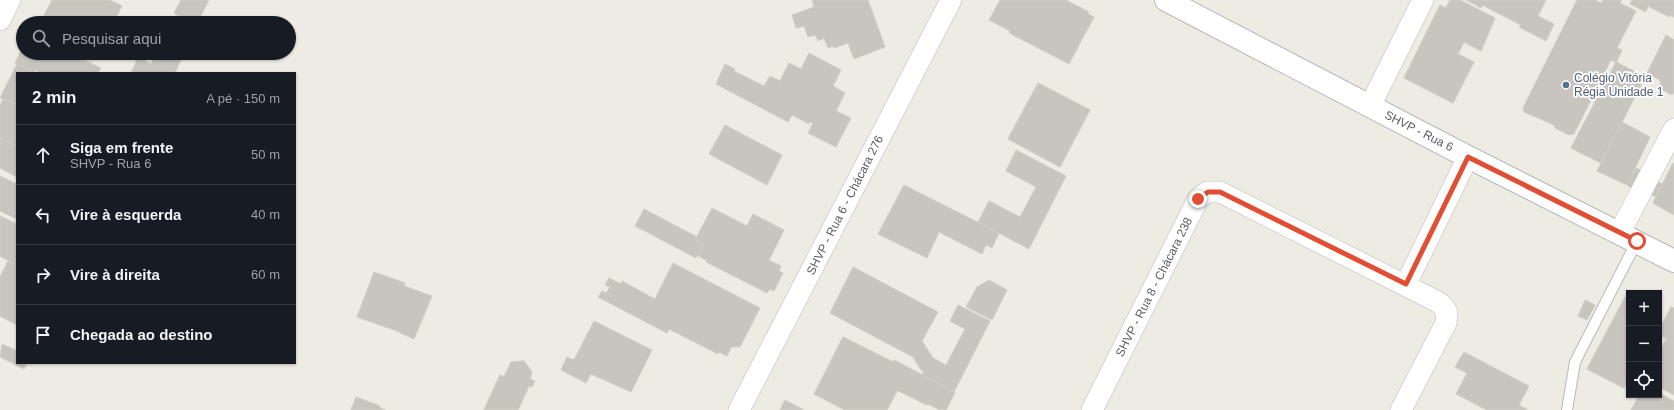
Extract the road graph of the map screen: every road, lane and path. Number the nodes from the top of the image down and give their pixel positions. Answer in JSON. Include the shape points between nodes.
{"nodes":[{"id":1,"x":10,"y":0,"type":"edge"},
{"id":2,"x":951,"y":0,"type":"edge"},
{"id":3,"x":1423,"y":0,"type":"edge"},
{"id":4,"x":1176,"y":2,"type":"edge"},
{"id":5,"x":0,"y":20,"type":"edge"},
{"id":6,"x":1370,"y":106,"type":"junction"},
{"id":7,"x":1674,"y":129,"type":"edge"},
{"id":8,"x":1468,"y":157,"type":"junction"},
{"id":9,"x":1629,"y":237,"type":"junction"},
{"id":10,"x":1674,"y":260,"type":"edge"},
{"id":11,"x":1406,"y":284,"type":"junction"},
{"id":12,"x":739,"y":410,"type":"edge"},
{"id":13,"x":1092,"y":410,"type":"edge"},
{"id":14,"x":1402,"y":410,"type":"edge"},
{"id":15,"x":1567,"y":410,"type":"edge"}],
"edges":[{"from":1,"to":5,"type":"street"},
{"from":2,"to":12,"type":"street","name":"SHVP - Rua 6 - Chácara 276"},
{"from":3,"to":6,"type":"street"},
{"from":4,"to":6,"type":"street","name":"SHVP - Rua 6"},
{"from":6,"to":8,"type":"street","name":"SHVP - Rua 6"},
{"from":7,"to":9,"type":"street"},
{"from":8,"to":9,"type":"street","name":"SHVP - Rua 6"},
{"from":8,"to":11,"type":"street"},
{"from":9,"to":10,"type":"street","name":"SHVP - Rua 6"},
{"from":9,"to":15,"type":"lane","via":[[1575,362]]},
{"from":11,"to":13,"type":"street","name":"SHVP - Rua 8 - Chácara 238","via":[[1220,192],[1208,192],[1198,199]]},
{"from":11,"to":14,"type":"street","name":"SHVP - Rua 8 - Chácara 238","via":[[1440,303],[1447,312],[1446,323]]}]}
